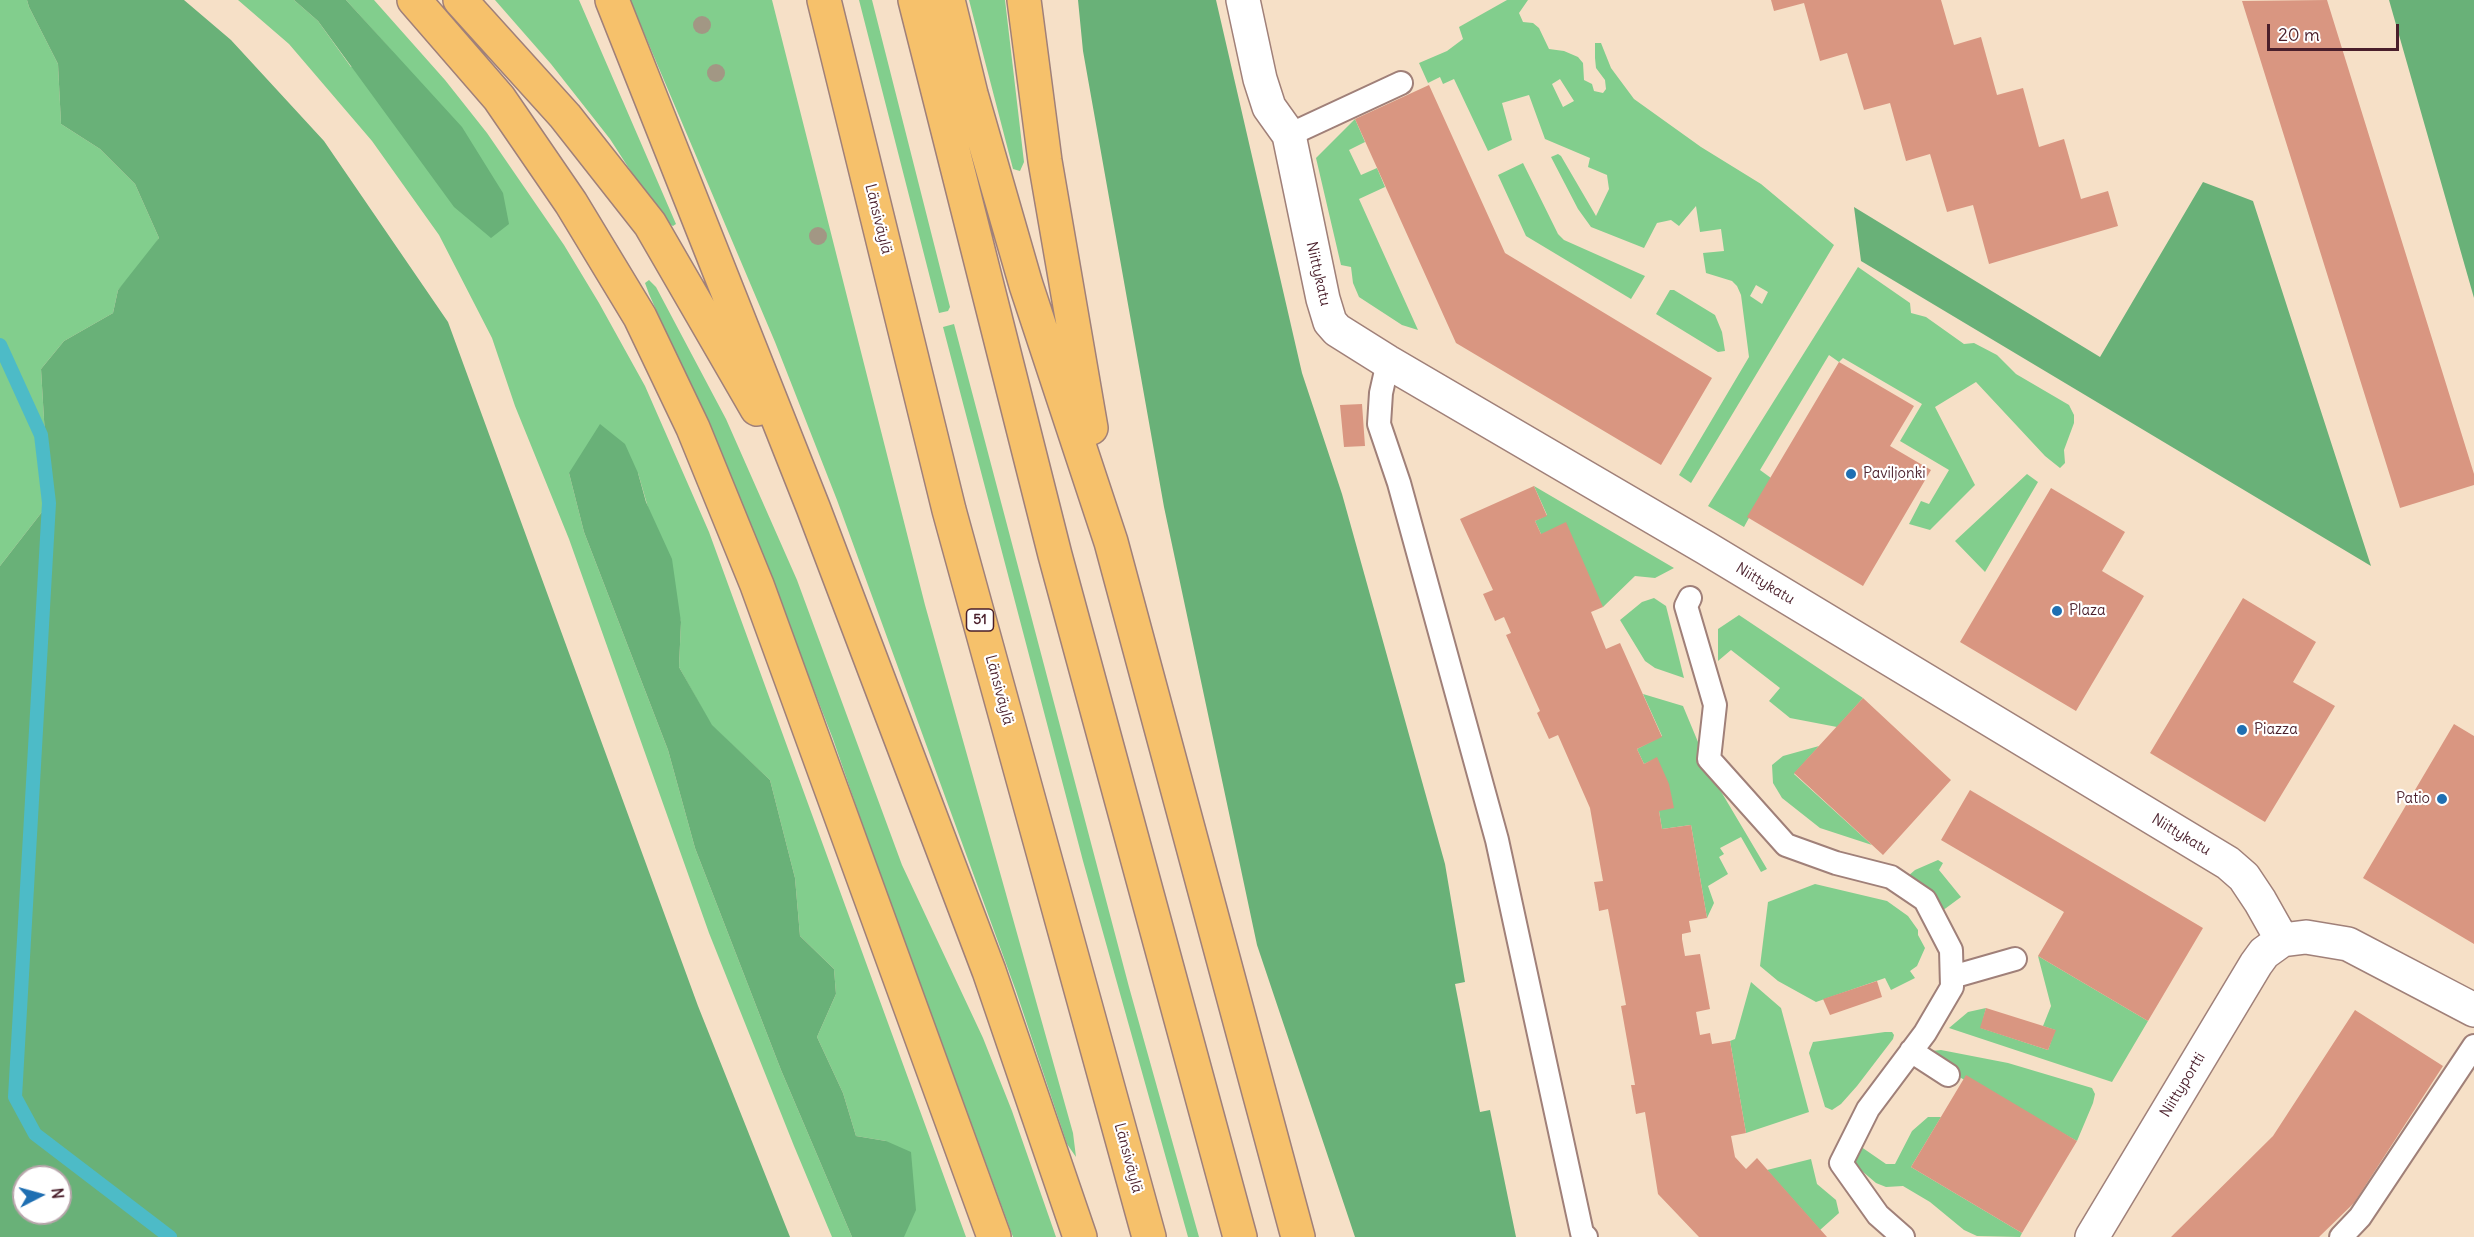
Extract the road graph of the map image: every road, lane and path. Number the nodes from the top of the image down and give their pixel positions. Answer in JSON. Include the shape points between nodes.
{"nodes":[{"id":1,"x":414,"y":0,"type":"edge"},
{"id":2,"x":460,"y":0,"type":"edge"},
{"id":3,"x":612,"y":0,"type":"edge"},
{"id":4,"x":824,"y":0,"type":"edge"},
{"id":5,"x":915,"y":0,"type":"edge"},
{"id":6,"x":948,"y":0,"type":"edge"},
{"id":7,"x":1024,"y":0,"type":"edge"},
{"id":8,"x":1243,"y":0,"type":"edge"},
{"id":9,"x":1401,"y":83,"type":"dead end"},
{"id":10,"x":1289,"y":135,"type":"junction"},
{"id":11,"x":1388,"y":362,"type":"junction"},
{"id":12,"x":813,"y":507,"type":"junction"},
{"id":13,"x":1111,"y":542,"type":"junction"},
{"id":14,"x":1690,"y":598,"type":"dead end"},
{"id":15,"x":2282,"y":940,"type":"junction"},
{"id":16,"x":2015,"y":959,"type":"dead end"},
{"id":17,"x":1952,"y":977,"type":"junction"},
{"id":18,"x":2474,"y":1010,"type":"edge"},
{"id":19,"x":2474,"y":1046,"type":"edge"},
{"id":20,"x":1911,"y":1051,"type":"junction"},
{"id":21,"x":1948,"y":1075,"type":"dead end"},
{"id":22,"x":2362,"y":1227,"type":"edge"},
{"id":23,"x":994,"y":1237,"type":"edge"},
{"id":24,"x":1080,"y":1237,"type":"edge"},
{"id":25,"x":1149,"y":1237,"type":"edge"},
{"id":26,"x":1240,"y":1237,"type":"edge"},
{"id":27,"x":1298,"y":1237,"type":"edge"},
{"id":28,"x":1586,"y":1237,"type":"edge"},
{"id":29,"x":1903,"y":1237,"type":"edge"},
{"id":30,"x":2092,"y":1237,"type":"edge"},
{"id":31,"x":2341,"y":1237,"type":"edge"}],
"edges":[{"from":1,"to":23,"type":"highway","via":[[499,98],[571,203],[640,317],[693,428],[757,585]]},
{"from":2,"to":12,"type":"highway","via":[[565,116],[650,224]]},
{"from":3,"to":12,"type":"highway"},
{"from":4,"to":25,"type":"highway","name":"Länsiväylä","number":"51","via":[[949,510]]},
{"from":5,"to":26,"type":"highway","via":[[1055,555]]},
{"from":6,"to":13,"type":"highway","via":[[1026,285]]},
{"from":7,"to":13,"type":"highway","via":[[1045,161]]},
{"from":8,"to":10,"type":"street","name":"Niittykatu","via":[[1269,107]]},
{"from":9,"to":10,"type":"lane"},
{"from":10,"to":11,"type":"street","name":"Niittykatu","via":[[1330,322]]},
{"from":11,"to":15,"type":"street","name":"Niittykatu","via":[[1706,548],[2228,863],[2244,877]]},
{"from":11,"to":28,"type":"lane","via":[[1380,393],[1379,424],[1399,483],[1497,840],[1582,1233]]},
{"from":12,"to":24,"type":"highway","via":[[989,971]]},
{"from":13,"to":27,"type":"highway"},
{"from":14,"to":17,"type":"lane","via":[[1686,606],[1715,705],[1709,759],[1786,845],[1891,877],[1925,900],[1951,950]]},
{"from":15,"to":18,"type":"street","via":[[2306,937],[2348,944]]},
{"from":15,"to":30,"type":"street","name":"Niittyportti","via":[[2256,963]]},
{"from":16,"to":17,"type":"lane"},
{"from":17,"to":20,"type":"lane","via":[[1952,987]]},
{"from":19,"to":22,"type":"lane"},
{"from":20,"to":21,"type":"lane"},
{"from":20,"to":29,"type":"lane","via":[[1868,1109],[1841,1162],[1878,1215]]},
{"from":22,"to":31,"type":"lane"}]}
